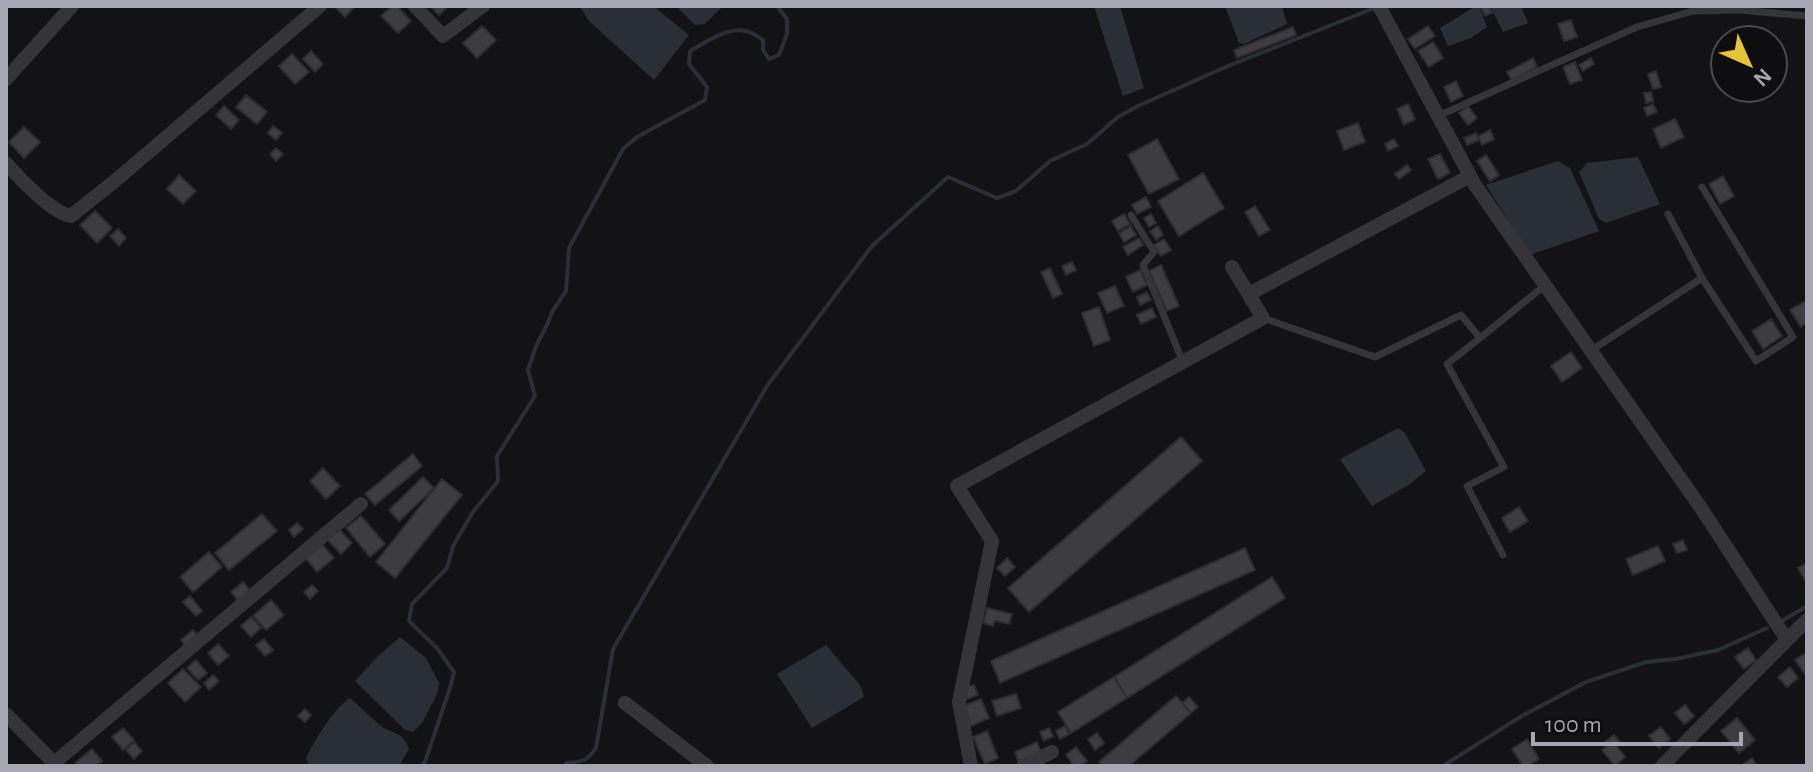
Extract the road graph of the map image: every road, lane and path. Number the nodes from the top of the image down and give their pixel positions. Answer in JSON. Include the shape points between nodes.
{"nodes":[{"id":1,"x":72,"y":6,"type":"edge"},
{"id":2,"x":320,"y":6,"type":"edge"},
{"id":3,"x":415,"y":6,"type":"edge"},
{"id":4,"x":483,"y":6,"type":"edge"},
{"id":5,"x":1380,"y":9,"type":"edge"},
{"id":6,"x":1807,"y":16,"type":"edge"},
{"id":7,"x":6,"y":79,"type":"edge"},
{"id":8,"x":1438,"y":116,"type":"junction"},
{"id":9,"x":6,"y":163,"type":"edge"},
{"id":10,"x":1470,"y":176,"type":"junction"},
{"id":11,"x":1702,"y":187,"type":"dead end"},
{"id":12,"x":1668,"y":214,"type":"dead end"},
{"id":13,"x":1131,"y":215,"type":"dead end"},
{"id":14,"x":1232,"y":267,"type":"dead end"},
{"id":15,"x":1702,"y":278,"type":"junction"},
{"id":16,"x":1544,"y":286,"type":"junction"},
{"id":17,"x":1249,"y":294,"type":"junction"},
{"id":18,"x":1263,"y":318,"type":"junction"},
{"id":19,"x":1480,"y":338,"type":"junction"},
{"id":20,"x":1590,"y":351,"type":"junction"},
{"id":21,"x":1183,"y":362,"type":"junction"},
{"id":22,"x":361,"y":504,"type":"dead end"},
{"id":23,"x":1503,"y":555,"type":"dead end"},
{"id":24,"x":1807,"y":620,"type":"edge"},
{"id":25,"x":1787,"y":640,"type":"junction"},
{"id":26,"x":625,"y":703,"type":"dead end"},
{"id":27,"x":6,"y":714,"type":"edge"},
{"id":28,"x":17,"y":726,"type":"junction"},
{"id":29,"x":6,"y":737,"type":"edge"},
{"id":30,"x":1052,"y":752,"type":"dead end"},
{"id":31,"x":56,"y":765,"type":"edge"},
{"id":32,"x":707,"y":766,"type":"edge"},
{"id":33,"x":971,"y":766,"type":"edge"},
{"id":34,"x":1023,"y":766,"type":"edge"},
{"id":35,"x":1662,"y":766,"type":"edge"}],
"edges":[{"from":1,"to":7,"type":"street"},
{"from":2,"to":9,"type":"street","via":[[71,216],[46,201]]},
{"from":3,"to":4,"type":"street","via":[[443,36]]},
{"from":5,"to":8,"type":"street"},
{"from":6,"to":8,"type":"lane","via":[[1693,11],[1637,27]]},
{"from":8,"to":10,"type":"street"},
{"from":10,"to":16,"type":"street"},
{"from":10,"to":17,"type":"street"},
{"from":11,"to":15,"type":"lane","via":[[1793,337],[1756,361]]},
{"from":12,"to":15,"type":"lane"},
{"from":13,"to":21,"type":"lane","via":[[1154,252],[1143,265]]},
{"from":14,"to":17,"type":"street"},
{"from":15,"to":20,"type":"lane"},
{"from":16,"to":19,"type":"lane"},
{"from":16,"to":20,"type":"street"},
{"from":17,"to":18,"type":"street"},
{"from":18,"to":19,"type":"lane","via":[[1375,357],[1461,315]]},
{"from":18,"to":21,"type":"street"},
{"from":19,"to":23,"type":"lane","via":[[1447,364],[1504,467],[1467,486]]},
{"from":20,"to":25,"type":"street"},
{"from":21,"to":33,"type":"street","via":[[957,486],[992,541],[959,702]]},
{"from":22,"to":31,"type":"street"},
{"from":24,"to":25,"type":"street"},
{"from":25,"to":35,"type":"street"},
{"from":26,"to":32,"type":"street"},
{"from":27,"to":28,"type":"street"},
{"from":28,"to":29,"type":"street"},
{"from":28,"to":31,"type":"street"},
{"from":30,"to":34,"type":"street"}]}
